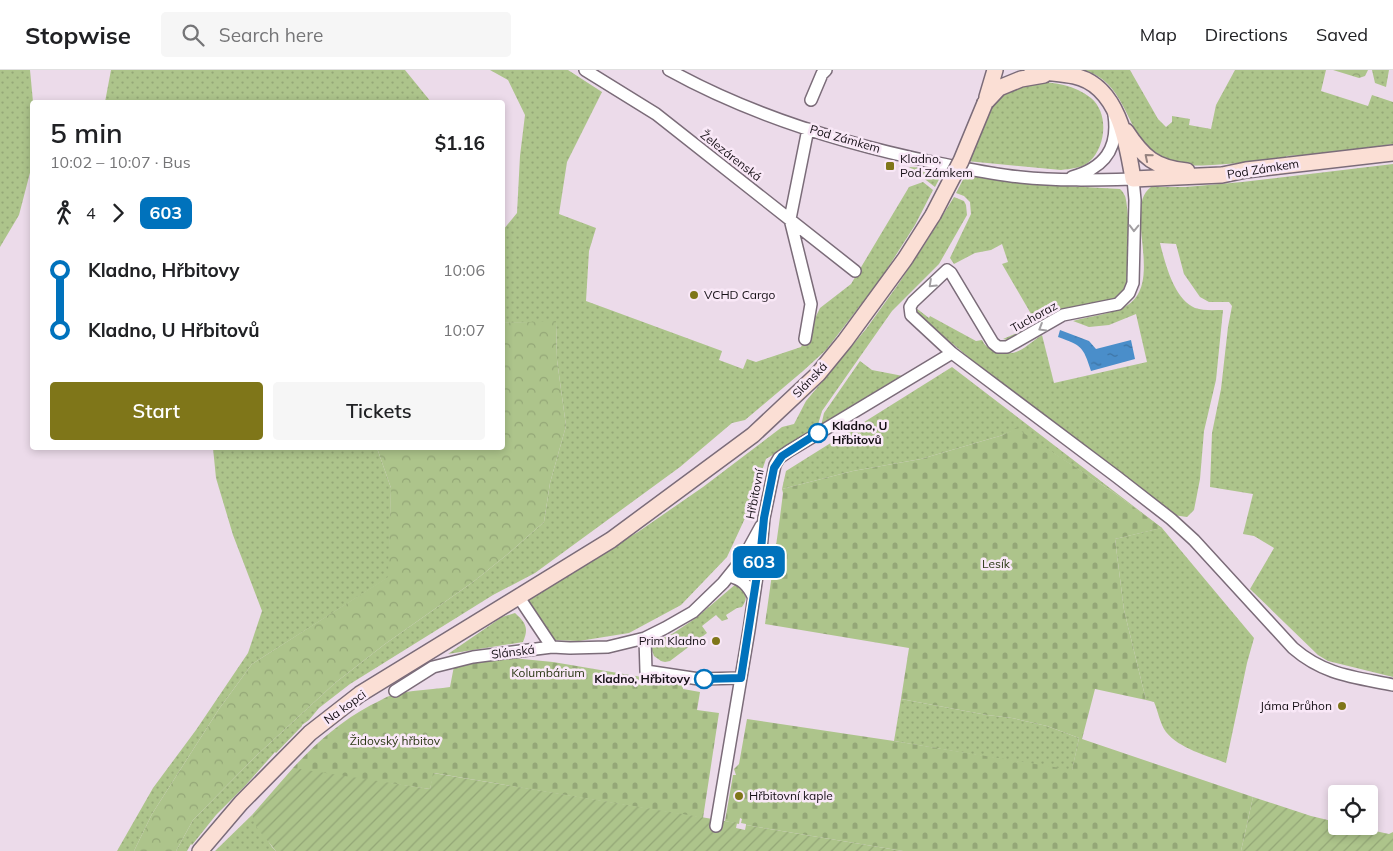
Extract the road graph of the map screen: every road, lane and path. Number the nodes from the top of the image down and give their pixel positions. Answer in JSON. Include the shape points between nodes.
{"nodes":[{"id":1,"x":585,"y":70,"type":"edge"},
{"id":2,"x":669,"y":70,"type":"edge"},
{"id":3,"x":826,"y":70,"type":"edge"},
{"id":4,"x":995,"y":70,"type":"edge"},
{"id":5,"x":1032,"y":70,"type":"edge"},
{"id":6,"x":1049,"y":72,"type":"edge"},
{"id":7,"x":811,"y":100,"type":"dead end"},
{"id":8,"x":985,"y":103,"type":"junction"},
{"id":9,"x":1116,"y":112,"type":"junction"},
{"id":10,"x":808,"y":129,"type":"junction"},
{"id":11,"x":1393,"y":153,"type":"edge"},
{"id":12,"x":1246,"y":170,"type":"junction"},
{"id":13,"x":1134,"y":179,"type":"junction"},
{"id":14,"x":1060,"y":180,"type":"junction"},
{"id":15,"x":790,"y":219,"type":"junction"},
{"id":16,"x":855,"y":271,"type":"dead end"},
{"id":17,"x":805,"y":339,"type":"dead end"},
{"id":18,"x":952,"y":353,"type":"junction"},
{"id":19,"x":764,"y":518,"type":"junction"},
{"id":20,"x":730,"y":576,"type":"junction"},
{"id":21,"x":518,"y":596,"type":"junction"},
{"id":22,"x":753,"y":596,"type":"junction"},
{"id":23,"x":646,"y":638,"type":"junction"},
{"id":24,"x":552,"y":647,"type":"junction"},
{"id":25,"x":741,"y":678,"type":"junction"},
{"id":26,"x":1393,"y":685,"type":"edge"},
{"id":27,"x":395,"y":691,"type":"dead end"},
{"id":28,"x":716,"y":826,"type":"dead end"},
{"id":29,"x":200,"y":851,"type":"edge"}],
"edges":[{"from":1,"to":15,"type":"street","name":"Železárenská","via":[[656,114]]},
{"from":2,"to":10,"type":"street","name":"Pod Zámkem","via":[[737,104]]},
{"from":3,"to":7,"type":"street"},
{"from":4,"to":8,"type":"main road","name":"Slánská"},
{"from":5,"to":6,"type":"main road"},
{"from":6,"to":8,"type":"main road","via":[[1021,78],[998,88]]},
{"from":6,"to":9,"type":"main road","via":[[1088,81],[1100,89]]},
{"from":8,"to":21,"type":"main road","name":"Slánská","bridge":true,"via":[[933,215],[905,259],[818,374],[753,435],[611,540]]},
{"from":12,"to":9,"type":"main road","one_way":true,"via":[[1198,171],[1164,167],[1149,160],[1142,152]]},
{"from":9,"to":13,"type":"main road"},
{"from":9,"to":14,"type":"street","name":"Pod Zámkem","via":[[1113,142],[1100,164]]},
{"from":10,"to":14,"type":"street","name":"Pod Zámkem","via":[[932,162],[1018,177]]},
{"from":10,"to":15,"type":"street"},
{"from":11,"to":12,"type":"main road","name":"Pod Zámkem"},
{"from":12,"to":13,"type":"main road","name":"Pod Zámkem","via":[[1222,175]]},
{"from":13,"to":14,"type":"street","name":"Pod Zámkem"},
{"from":13,"to":18,"type":"street","name":"Tuchoraz","one_way":true,"via":[[1133,283],[1130,293],[1118,304],[1063,315],[1004,348],[993,343],[945,271],[910,307],[911,315]]},
{"from":15,"to":16,"type":"street","name":"Železárenská"},
{"from":15,"to":17,"type":"street","via":[[811,304]]},
{"from":18,"to":19,"type":"street","name":"Hřbitovní","via":[[782,456],[774,468]]},
{"from":18,"to":26,"type":"street","via":[[1176,523],[1306,658],[1333,672]]},
{"from":19,"to":20,"type":"street","name":"Slánská"},
{"from":19,"to":22,"type":"street","name":"Hřbitovní"},
{"from":20,"to":22,"type":"street","via":[[748,586]]},
{"from":20,"to":23,"type":"street","name":"Slánská","via":[[693,612]]},
{"from":21,"to":24,"type":"street"},
{"from":21,"to":29,"type":"main road","name":"Na kopci","via":[[360,694],[310,733],[241,803]]},
{"from":22,"to":25,"type":"street","name":"Hřbitovní"},
{"from":23,"to":24,"type":"street","name":"Slánská","via":[[608,647]]},
{"from":23,"to":25,"type":"street","via":[[646,670],[699,679]]},
{"from":24,"to":27,"type":"street","name":"Slánská","via":[[473,657],[433,667]]},
{"from":25,"to":28,"type":"street","name":"Hřbitovní"}]}
